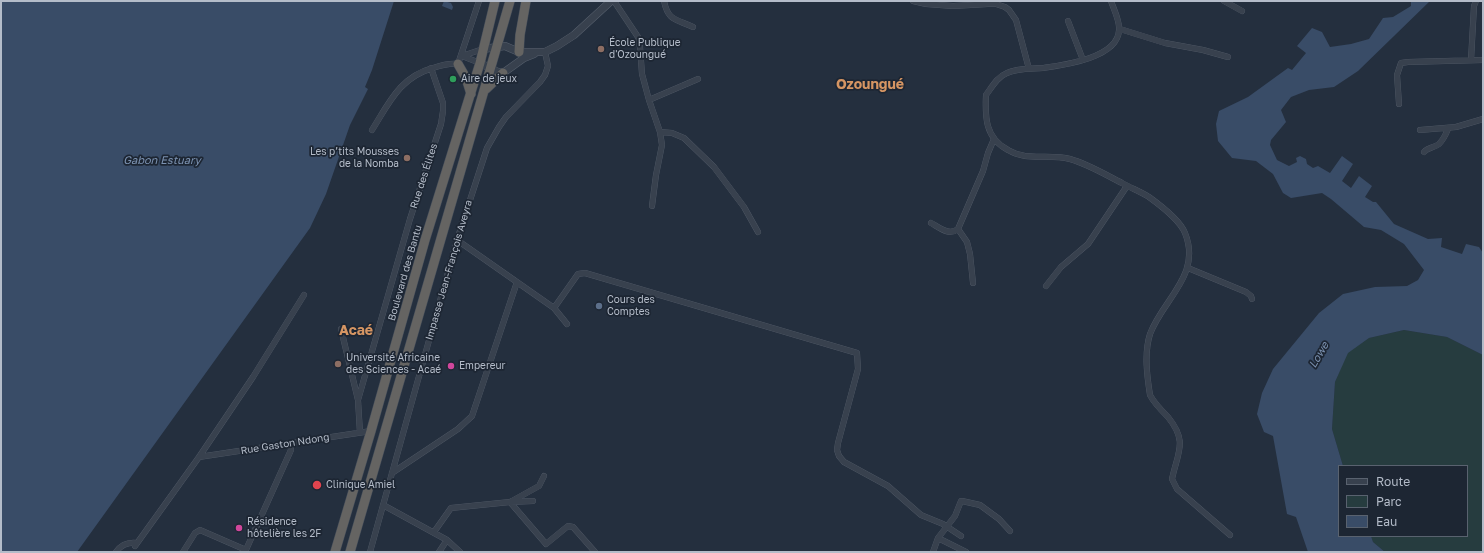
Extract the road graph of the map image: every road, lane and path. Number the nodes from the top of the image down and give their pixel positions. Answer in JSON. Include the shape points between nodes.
{"nodes":[{"id":1,"x":479,"y":1,"type":"edge"},
{"id":2,"x":495,"y":1,"type":"edge"},
{"id":3,"x":510,"y":1,"type":"edge"},
{"id":4,"x":526,"y":1,"type":"edge"},
{"id":5,"x":611,"y":1,"type":"edge"},
{"id":6,"x":614,"y":1,"type":"edge"},
{"id":7,"x":664,"y":1,"type":"edge"},
{"id":8,"x":913,"y":1,"type":"edge"},
{"id":9,"x":1111,"y":1,"type":"edge"},
{"id":10,"x":1224,"y":1,"type":"edge"},
{"id":11,"x":1476,"y":1,"type":"edge"},
{"id":12,"x":1242,"y":11,"type":"dead end"},
{"id":13,"x":1068,"y":21,"type":"dead end"},
{"id":14,"x":693,"y":27,"type":"dead end"},
{"id":15,"x":1120,"y":29,"type":"junction"},
{"id":16,"x":497,"y":47,"type":"junction"},
{"id":17,"x":483,"y":49,"type":"junction"},
{"id":18,"x":519,"y":52,"type":"junction"},
{"id":19,"x":541,"y":52,"type":"junction"},
{"id":20,"x":1228,"y":57,"type":"dead end"},
{"id":21,"x":460,"y":60,"type":"junction"},
{"id":22,"x":1083,"y":60,"type":"junction"},
{"id":23,"x":1472,"y":60,"type":"junction"},
{"id":24,"x":1483,"y":60,"type":"edge"},
{"id":25,"x":480,"y":63,"type":"junction"},
{"id":26,"x":431,"y":68,"type":"junction"},
{"id":27,"x":491,"y":69,"type":"junction"},
{"id":28,"x":1029,"y":69,"type":"junction"},
{"id":29,"x":503,"y":72,"type":"junction"},
{"id":30,"x":698,"y":79,"type":"dead end"},
{"id":31,"x":471,"y":94,"type":"junction"},
{"id":32,"x":483,"y":94,"type":"junction"},
{"id":33,"x":649,"y":100,"type":"junction"},
{"id":34,"x":1399,"y":104,"type":"dead end"},
{"id":35,"x":1483,"y":119,"type":"edge"},
{"id":36,"x":1448,"y":129,"type":"junction"},
{"id":37,"x":372,"y":130,"type":"dead end"},
{"id":38,"x":1420,"y":130,"type":"dead end"},
{"id":39,"x":660,"y":132,"type":"junction"},
{"id":40,"x":994,"y":140,"type":"junction"},
{"id":41,"x":1424,"y":152,"type":"dead end"},
{"id":42,"x":1127,"y":186,"type":"junction"},
{"id":43,"x":652,"y":206,"type":"dead end"},
{"id":44,"x":931,"y":223,"type":"dead end"},
{"id":45,"x":958,"y":229,"type":"junction"},
{"id":46,"x":758,"y":232,"type":"dead end"},
{"id":47,"x":457,"y":240,"type":"junction"},
{"id":48,"x":1188,"y":268,"type":"junction"},
{"id":49,"x":517,"y":282,"type":"junction"},
{"id":50,"x":973,"y":283,"type":"dead end"},
{"id":51,"x":1046,"y":286,"type":"dead end"},
{"id":52,"x":304,"y":295,"type":"dead end"},
{"id":53,"x":1252,"y":299,"type":"dead end"},
{"id":54,"x":554,"y":308,"type":"junction"},
{"id":55,"x":567,"y":324,"type":"dead end"},
{"id":56,"x":341,"y":329,"type":"dead end"},
{"id":57,"x":358,"y":400,"type":"junction"},
{"id":58,"x":371,"y":431,"type":"junction"},
{"id":59,"x":360,"y":433,"type":"junction"},
{"id":60,"x":290,"y":444,"type":"junction"},
{"id":61,"x":199,"y":457,"type":"junction"},
{"id":62,"x":392,"y":473,"type":"junction"},
{"id":63,"x":544,"y":476,"type":"dead end"},
{"id":64,"x":533,"y":501,"type":"dead end"},
{"id":65,"x":510,"y":502,"type":"junction"},
{"id":66,"x":383,"y":505,"type":"junction"},
{"id":67,"x":947,"y":526,"type":"junction"},
{"id":68,"x":434,"y":532,"type":"junction"},
{"id":69,"x":1010,"y":532,"type":"dead end"},
{"id":70,"x":1230,"y":535,"type":"dead end"},
{"id":71,"x":961,"y":536,"type":"dead end"},
{"id":72,"x":938,"y":538,"type":"junction"},
{"id":73,"x":447,"y":540,"type":"junction"},
{"id":74,"x":246,"y":551,"type":"edge"},
{"id":75,"x":116,"y":552,"type":"edge"},
{"id":76,"x":183,"y":552,"type":"edge"},
{"id":77,"x":335,"y":552,"type":"edge"},
{"id":78,"x":350,"y":552,"type":"edge"},
{"id":79,"x":370,"y":552,"type":"edge"},
{"id":80,"x":439,"y":552,"type":"edge"},
{"id":81,"x":460,"y":552,"type":"edge"},
{"id":82,"x":595,"y":552,"type":"edge"},
{"id":83,"x":933,"y":552,"type":"edge"},
{"id":84,"x":966,"y":552,"type":"edge"}],
"edges":[{"from":1,"to":21,"type":"street"},
{"from":2,"to":17,"type":"highway","name":"Boulevard des Bantu"},
{"from":3,"to":16,"type":"highway"},
{"from":4,"to":18,"type":"highway"},
{"from":5,"to":19,"type":"street","via":[[574,35]]},
{"from":6,"to":33,"type":"street","via":[[638,37],[640,66]]},
{"from":7,"to":14,"type":"street","via":[[670,17]]},
{"from":8,"to":28,"type":"street","via":[[954,6],[996,4],[1005,7],[1016,20]]},
{"from":9,"to":15,"type":"street"},
{"from":10,"to":12,"type":"street"},
{"from":11,"to":23,"type":"street"},
{"from":13,"to":22,"type":"street"},
{"from":15,"to":20,"type":"street","via":[[1165,43]]},
{"from":15,"to":22,"type":"street","via":[[1114,45],[1097,56]]},
{"from":16,"to":17,"type":"street"},
{"from":16,"to":18,"type":"street","via":[[510,47]]},
{"from":16,"to":27,"type":"highway"},
{"from":17,"to":21,"type":"street"},
{"from":17,"to":25,"type":"highway","name":"Boulevard des Bantu"},
{"from":18,"to":19,"type":"street"},
{"from":19,"to":29,"type":"street","via":[[524,58]]},
{"from":19,"to":47,"type":"street","name":"Impasse Jean-François Aveyra","via":[[548,66],[545,75],[506,117],[487,148]]},
{"from":21,"to":25,"type":"street"},
{"from":21,"to":26,"type":"street"},
{"from":21,"to":31,"type":"highway"},
{"from":22,"to":28,"type":"street"},
{"from":23,"to":24,"type":"street"},
{"from":23,"to":34,"type":"street","via":[[1401,63],[1397,75]]},
{"from":25,"to":27,"type":"street"},
{"from":25,"to":31,"type":"highway","name":"Boulevard des Bantu"},
{"from":26,"to":37,"type":"street","via":[[401,85]]},
{"from":26,"to":57,"type":"street","name":"Rue des Élites","via":[[443,103],[441,124],[410,219]]},
{"from":27,"to":29,"type":"street"},
{"from":27,"to":32,"type":"highway"},
{"from":28,"to":40,"type":"street","via":[[1002,75],[986,95],[987,124]]},
{"from":29,"to":32,"type":"highway"},
{"from":30,"to":33,"type":"street"},
{"from":31,"to":58,"type":"highway","name":"Boulevard des Bantu","via":[[425,240]]},
{"from":32,"to":78,"type":"highway"},
{"from":33,"to":39,"type":"street"},
{"from":35,"to":36,"type":"street"},
{"from":36,"to":38,"type":"street"},
{"from":36,"to":41,"type":"street","via":[[1439,144],[1427,148]]},
{"from":39,"to":43,"type":"street","via":[[662,145]]},
{"from":39,"to":46,"type":"street","via":[[684,138],[714,167],[744,207]]},
{"from":40,"to":42,"type":"street","via":[[1004,148],[1025,156],[1071,159]]},
{"from":40,"to":45,"type":"street"},
{"from":42,"to":48,"type":"street","via":[[1149,197],[1177,220],[1185,232],[1188,244]]},
{"from":42,"to":51,"type":"street","via":[[1088,244],[1061,267]]},
{"from":44,"to":45,"type":"street","via":[[949,233]]},
{"from":45,"to":50,"type":"street","via":[[967,242]]},
{"from":47,"to":49,"type":"street"},
{"from":47,"to":62,"type":"street","name":"Impasse Jean-François Aveyra"},
{"from":48,"to":53,"type":"street","via":[[1246,292]]},
{"from":48,"to":70,"type":"street","via":[[1154,324],[1150,336],[1147,360],[1150,395],[1174,424],[1180,437],[1172,479],[1174,484]]},
{"from":49,"to":54,"type":"street"},
{"from":49,"to":62,"type":"street","via":[[472,416],[458,429]]},
{"from":52,"to":61,"type":"street"},
{"from":54,"to":55,"type":"street"},
{"from":54,"to":67,"type":"street","via":[[578,274],[585,273],[857,353],[858,369],[838,443],[839,456],[849,465],[888,486],[921,515]]},
{"from":56,"to":57,"type":"street"},
{"from":57,"to":59,"type":"street"},
{"from":58,"to":59,"type":"street","name":"Rue Gaston Ndong"},
{"from":58,"to":77,"type":"highway","name":"Boulevard des Bantu"},
{"from":59,"to":60,"type":"street","name":"Rue Gaston Ndong"},
{"from":60,"to":61,"type":"street","name":"Rue Gaston Ndong"},
{"from":60,"to":74,"type":"street","via":[[291,450]]},
{"from":61,"to":75,"type":"street","via":[[136,544],[126,544]]},
{"from":62,"to":66,"type":"street","name":"Impasse Jean-François Aveyra"},
{"from":63,"to":65,"type":"street","via":[[539,486]]},
{"from":64,"to":65,"type":"street"},
{"from":65,"to":68,"type":"street","via":[[451,508]]},
{"from":65,"to":82,"type":"street","via":[[546,544],[568,526],[573,527]]},
{"from":66,"to":68,"type":"street"},
{"from":66,"to":79,"type":"street","name":"Impasse Jean-François Aveyra"},
{"from":67,"to":69,"type":"street","via":[[962,501],[980,505],[999,519]]},
{"from":67,"to":71,"type":"street"},
{"from":67,"to":72,"type":"street"},
{"from":68,"to":73,"type":"street"},
{"from":72,"to":83,"type":"street"},
{"from":72,"to":84,"type":"street"},
{"from":73,"to":80,"type":"street"},
{"from":73,"to":81,"type":"street"},
{"from":74,"to":76,"type":"street","via":[[200,530],[195,533]]}]}
